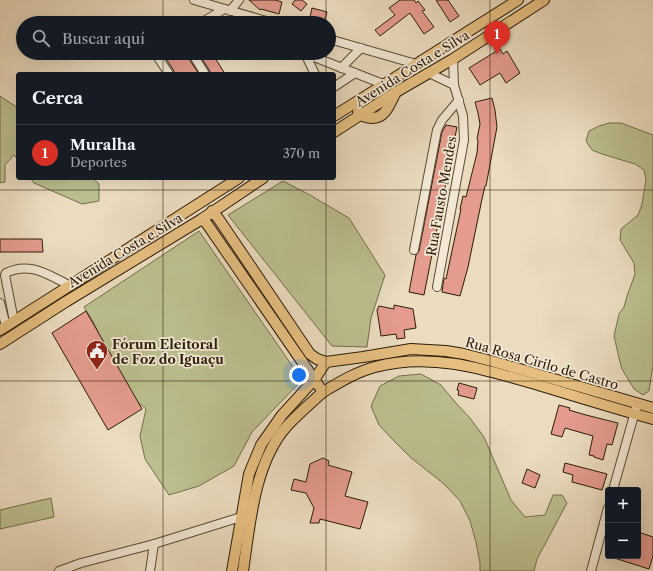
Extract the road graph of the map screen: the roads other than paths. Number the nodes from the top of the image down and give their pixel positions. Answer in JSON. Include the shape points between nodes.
{"nodes":[{"id":1,"x":194,"y":0,"type":"edge"},
{"id":2,"x":239,"y":0,"type":"edge"},
{"id":3,"x":518,"y":0,"type":"edge"},
{"id":4,"x":544,"y":0,"type":"edge"},
{"id":5,"x":227,"y":10,"type":"junction"},
{"id":6,"x":215,"y":16,"type":"edge"},
{"id":7,"x":248,"y":16,"type":"edge"},
{"id":8,"x":336,"y":41,"type":"edge"},
{"id":9,"x":361,"y":48,"type":"junction"},
{"id":10,"x":453,"y":59,"type":"junction"},
{"id":11,"x":160,"y":60,"type":"edge"},
{"id":12,"x":196,"y":60,"type":"edge"},
{"id":13,"x":308,"y":60,"type":"edge"},
{"id":14,"x":321,"y":60,"type":"edge"},
{"id":15,"x":416,"y":64,"type":"junction"},
{"id":16,"x":341,"y":68,"type":"junction"},
{"id":17,"x":168,"y":72,"type":"edge"},
{"id":18,"x":204,"y":72,"type":"edge"},
{"id":19,"x":315,"y":72,"type":"edge"},
{"id":20,"x":355,"y":73,"type":"junction"},
{"id":21,"x":429,"y":73,"type":"junction"},
{"id":22,"x":384,"y":84,"type":"junction"},
{"id":23,"x":454,"y":85,"type":"junction"},
{"id":24,"x":336,"y":86,"type":"edge"},
{"id":25,"x":458,"y":100,"type":"junction"},
{"id":26,"x":357,"y":101,"type":"junction"},
{"id":27,"x":336,"y":113,"type":"edge"},
{"id":28,"x":361,"y":115,"type":"junction"},
{"id":29,"x":336,"y":116,"type":"edge"},
{"id":30,"x":336,"y":129,"type":"edge"},
{"id":31,"x":336,"y":130,"type":"edge"},
{"id":32,"x":234,"y":180,"type":"edge"},
{"id":33,"x":260,"y":180,"type":"edge"},
{"id":34,"x":212,"y":211,"type":"junction"},
{"id":35,"x":202,"y":219,"type":"junction"},
{"id":36,"x":414,"y":250,"type":"dead end"},
{"id":37,"x":69,"y":285,"type":"junction"},
{"id":38,"x":437,"y":287,"type":"dead end"},
{"id":39,"x":0,"y":303,"type":"edge"},
{"id":40,"x":7,"y":326,"type":"edge"},
{"id":41,"x":0,"y":344,"type":"edge"},
{"id":42,"x":411,"y":349,"type":"junction"},
{"id":43,"x":412,"y":360,"type":"junction"},
{"id":44,"x":326,"y":362,"type":"junction"},
{"id":45,"x":494,"y":366,"type":"junction"},
{"id":46,"x":314,"y":380,"type":"junction"},
{"id":47,"x":323,"y":392,"type":"junction"},
{"id":48,"x":653,"y":408,"type":"edge"},
{"id":49,"x":636,"y":409,"type":"junction"},
{"id":50,"x":653,"y":419,"type":"edge"},
{"id":51,"x":614,"y":487,"type":"edge"},
{"id":52,"x":241,"y":516,"type":"junction"},
{"id":53,"x":605,"y":519,"type":"edge"},
{"id":54,"x":154,"y":544,"type":"junction"},
{"id":55,"x":59,"y":571,"type":"edge"},
{"id":56,"x":150,"y":571,"type":"edge"},
{"id":57,"x":232,"y":571,"type":"edge"},
{"id":58,"x":243,"y":571,"type":"edge"},
{"id":59,"x":591,"y":571,"type":"edge"}],
"edges":[{"from":1,"to":5,"type":"street"},
{"from":2,"to":5,"type":"street"},
{"from":3,"to":15,"type":"main road","name":"Avenida Costa e Silva"},
{"from":4,"to":10,"type":"main road","name":"Avenida Costa e Silva"},
{"from":5,"to":6,"type":"street"},
{"from":5,"to":7,"type":"street"},
{"from":8,"to":9,"type":"street"},
{"from":9,"to":15,"type":"street"},
{"from":9,"to":16,"type":"street"},
{"from":10,"to":21,"type":"main road","name":"Avenida Costa e Silva"},
{"from":10,"to":23,"type":"street","name":"Rua Fausto Mendes"},
{"from":11,"to":17,"type":"street"},
{"from":12,"to":18,"type":"street"},
{"from":13,"to":19,"type":"street"},
{"from":14,"to":16,"type":"street"},
{"from":15,"to":22,"type":"main road","name":"Avenida Costa e Silva"},
{"from":16,"to":20,"type":"street"},
{"from":20,"to":22,"type":"street"},
{"from":20,"to":24,"type":"street"},
{"from":21,"to":23,"type":"street"},
{"from":21,"to":28,"type":"main road","name":"Avenida Costa e Silva","via":[[396,92],[381,116],[370,118]]},
{"from":22,"to":26,"type":"main road","name":"Avenida Costa e Silva"},
{"from":23,"to":25,"type":"street","name":"Rua Fausto Mendes"},
{"from":25,"to":36,"type":"street","via":[[437,130]]},
{"from":25,"to":38,"type":"street","name":"Rua Fausto Mendes","via":[[463,116],[464,140]]},
{"from":26,"to":27,"type":"main road","name":"Avenida Costa e Silva"},
{"from":26,"to":28,"type":"main road","via":[[356,109]]},
{"from":28,"to":31,"type":"main road","name":"Avenida Costa e Silva"},
{"from":29,"to":30,"type":"main road","via":[[339,123]]},
{"from":32,"to":37,"type":"main road","name":"Avenida Costa e Silva"},
{"from":33,"to":34,"type":"main road","name":"Avenida Costa e Silva"},
{"from":34,"to":35,"type":"main road","name":"Avenida Costa e Silva"},
{"from":34,"to":44,"type":"main road","via":[[310,354]]},
{"from":35,"to":41,"type":"main road","name":"Avenida Costa e Silva"},
{"from":35,"to":46,"type":"main road"},
{"from":37,"to":40,"type":"main road","name":"Avenida Costa e Silva"},
{"from":37,"to":40,"type":"street","via":[[30,268],[6,273]]},
{"from":39,"to":40,"type":"street"},
{"from":42,"to":43,"type":"main road"},
{"from":42,"to":44,"type":"main road","name":"Rua Rosa Cirilo de Castro"},
{"from":42,"to":45,"type":"main road","name":"Rua Rosa Cirilo de Castro","via":[[464,354]]},
{"from":43,"to":45,"type":"main road"},
{"from":43,"to":47,"type":"main road","via":[[359,371]]},
{"from":44,"to":46,"type":"main road"},
{"from":45,"to":49,"type":"main road"},
{"from":46,"to":47,"type":"main road"},
{"from":46,"to":52,"type":"main road","via":[[282,415],[261,445],[249,474]]},
{"from":47,"to":58,"type":"main road","via":[[287,426],[263,468],[255,493]]},
{"from":48,"to":49,"type":"main road"},
{"from":49,"to":50,"type":"main road"},
{"from":49,"to":51,"type":"street"},
{"from":52,"to":54,"type":"street"},
{"from":52,"to":57,"type":"main road"},
{"from":53,"to":59,"type":"street"},
{"from":54,"to":55,"type":"street"},
{"from":54,"to":56,"type":"street"}]}
